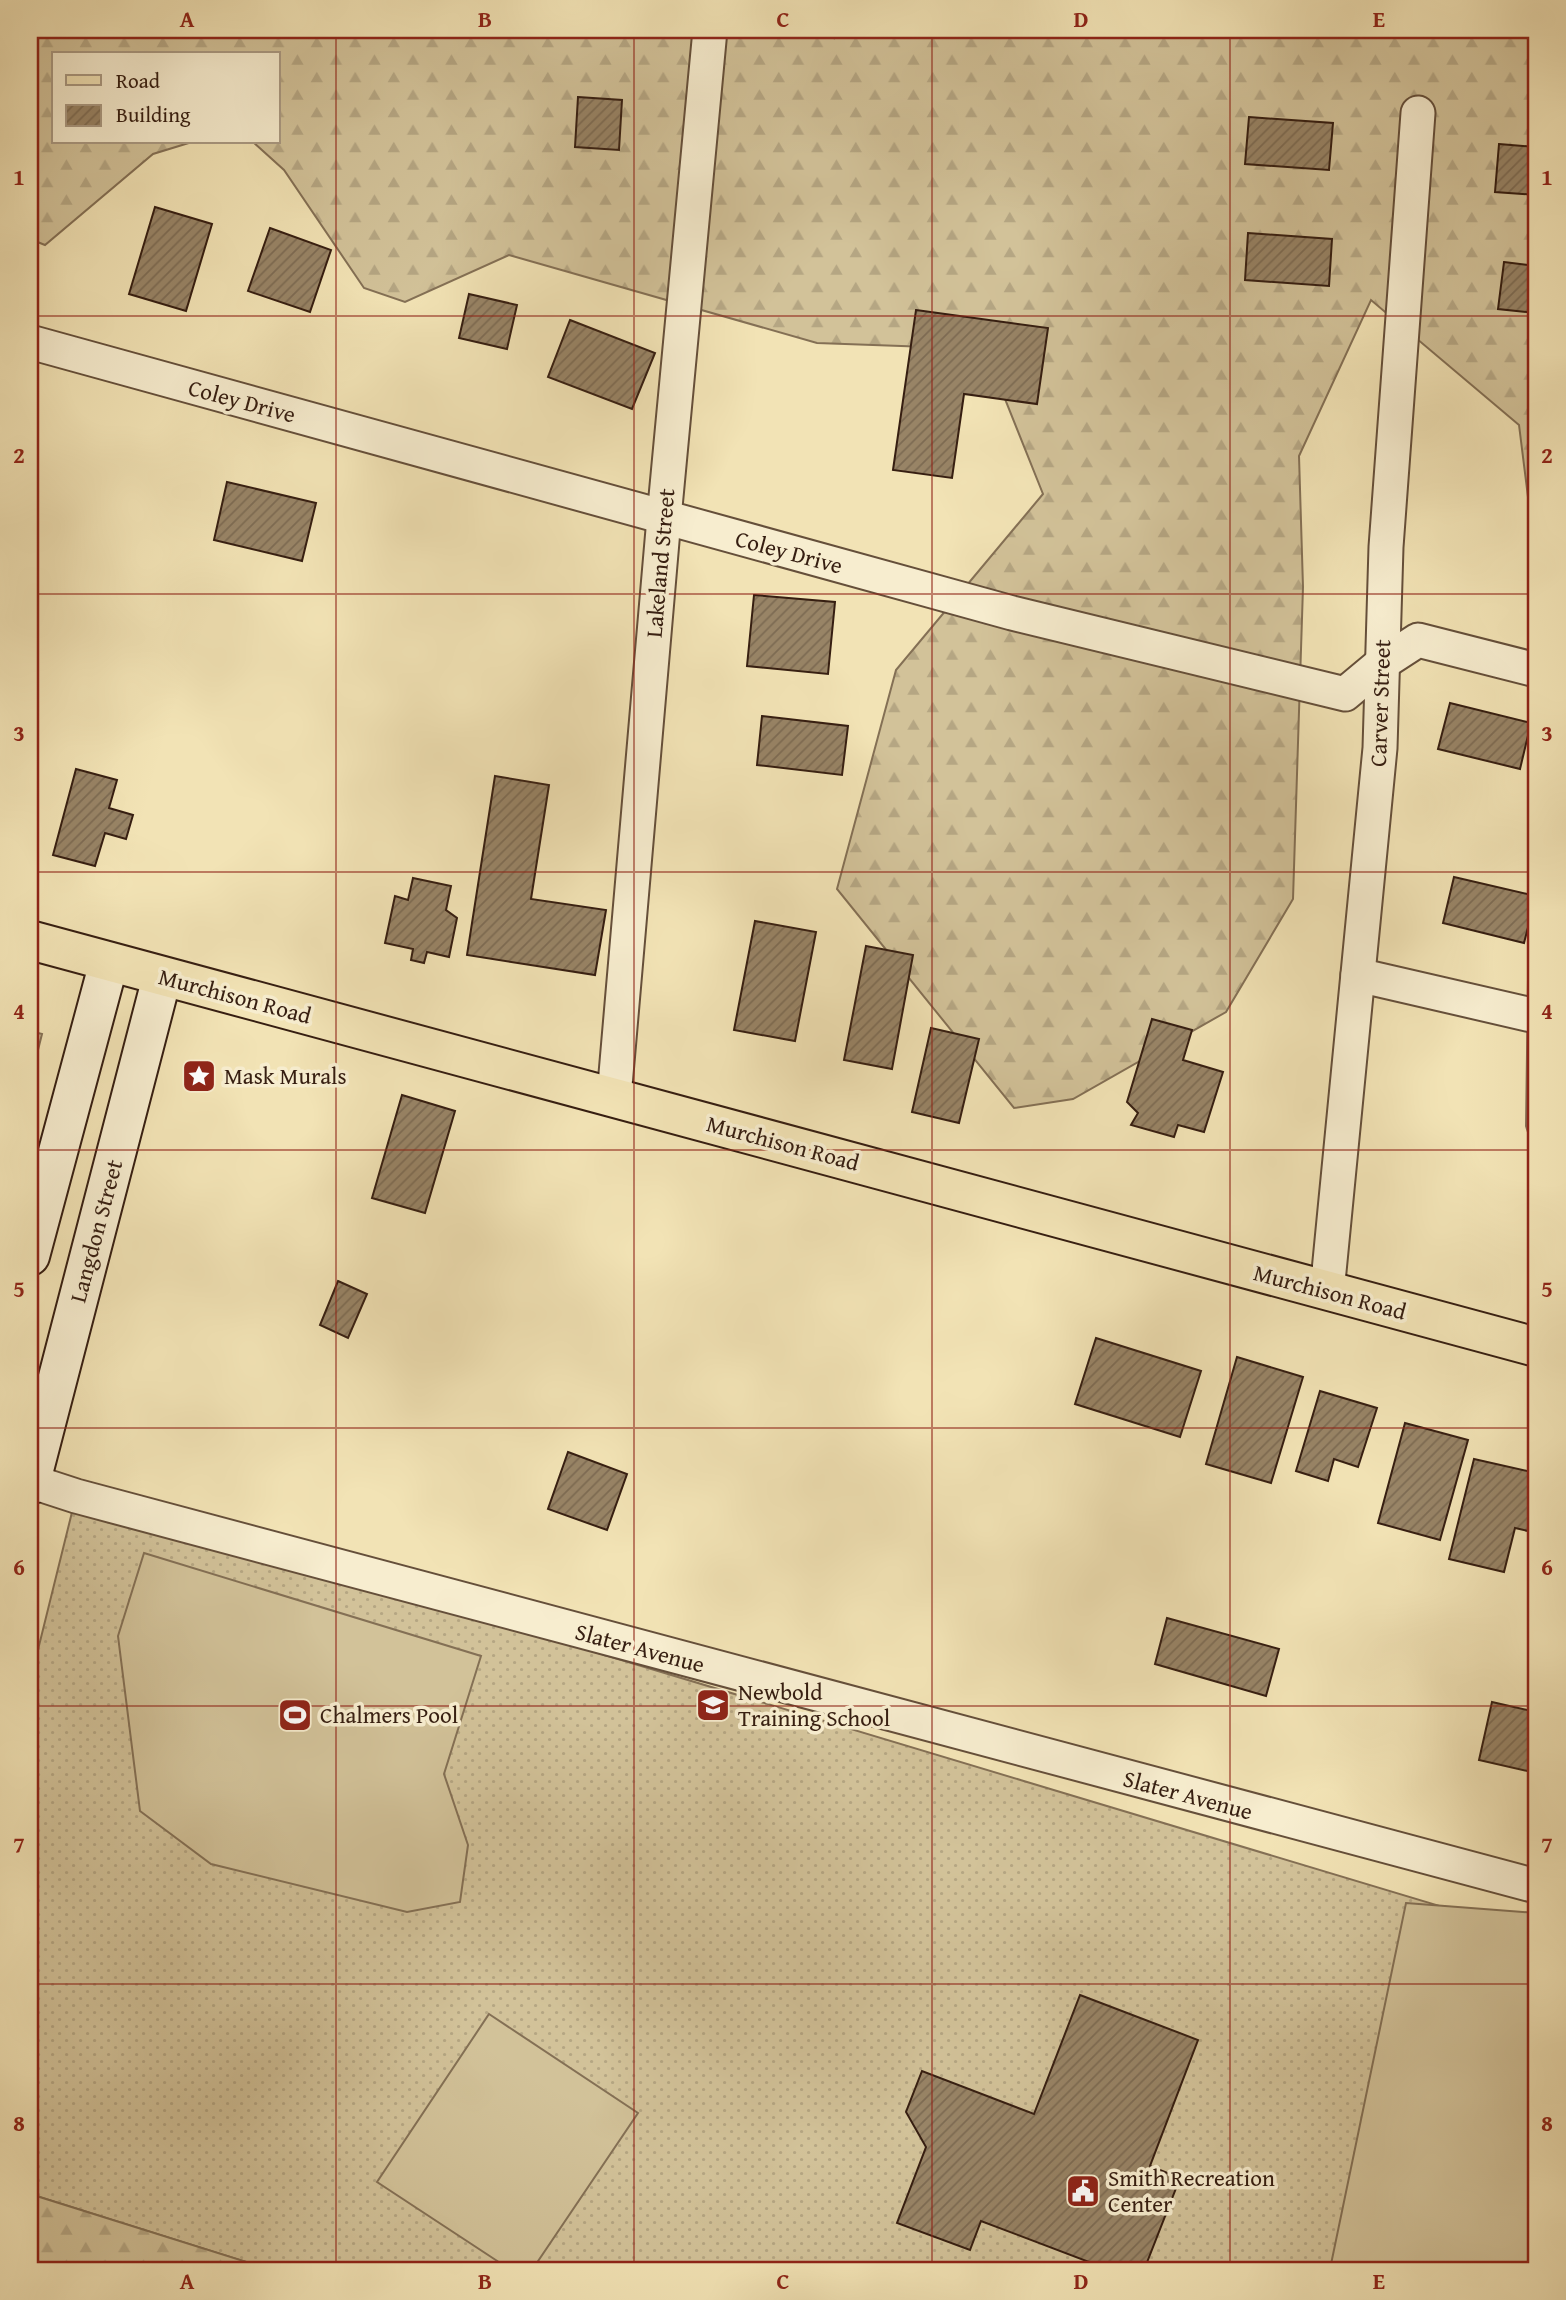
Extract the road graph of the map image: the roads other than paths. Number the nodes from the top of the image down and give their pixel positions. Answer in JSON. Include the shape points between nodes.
{"nodes":[{"id":1,"x":709,"y":30,"type":"edge"},
{"id":2,"x":1418,"y":113,"type":"dead end"},
{"id":3,"x":30,"y":342,"type":"edge"},
{"id":4,"x":664,"y":518,"type":"junction"},
{"id":5,"x":1381,"y":664,"type":"junction"},
{"id":6,"x":1536,"y":670,"type":"edge"},
{"id":7,"x":30,"y":940,"type":"edge"},
{"id":8,"x":109,"y":962,"type":"junction"},
{"id":9,"x":1358,"y":975,"type":"junction"},
{"id":10,"x":162,"y":977,"type":"junction"},
{"id":11,"x":1536,"y":1016,"type":"edge"},
{"id":12,"x":614,"y":1097,"type":"junction"},
{"id":13,"x":30,"y":1256,"type":"edge"},
{"id":14,"x":1327,"y":1292,"type":"junction"},
{"id":15,"x":1536,"y":1347,"type":"edge"},
{"id":16,"x":30,"y":1483,"type":"edge"},
{"id":17,"x":1536,"y":1886,"type":"edge"}],
"edges":[{"from":1,"to":4,"type":"street","name":"Lakeland Street"},
{"from":2,"to":5,"type":"street","name":"Carver Street"},
{"from":3,"to":4,"type":"street","name":"Coley Drive"},
{"from":4,"to":5,"type":"street","name":"Coley Drive","via":[[1012,613],[1345,694]]},
{"from":4,"to":12,"type":"street","name":"Lakeland Street"},
{"from":5,"to":6,"type":"street","name":"Coley Drive","via":[[1418,640]]},
{"from":5,"to":9,"type":"street","name":"Carver Street","via":[[1380,748]]},
{"from":7,"to":8,"type":"main road","name":"Murchison Road"},
{"from":8,"to":10,"type":"main road","name":"Murchison Road"},
{"from":8,"to":13,"type":"street"},
{"from":9,"to":11,"type":"street"},
{"from":9,"to":14,"type":"street","name":"Carver Street"},
{"from":10,"to":12,"type":"main road","name":"Murchison Road"},
{"from":10,"to":16,"type":"street","name":"Langdon Street"},
{"from":12,"to":14,"type":"main road","name":"Murchison Road"},
{"from":14,"to":15,"type":"main road","name":"Murchison Road"},
{"from":16,"to":17,"type":"street","name":"Slater Avenue"}]}
